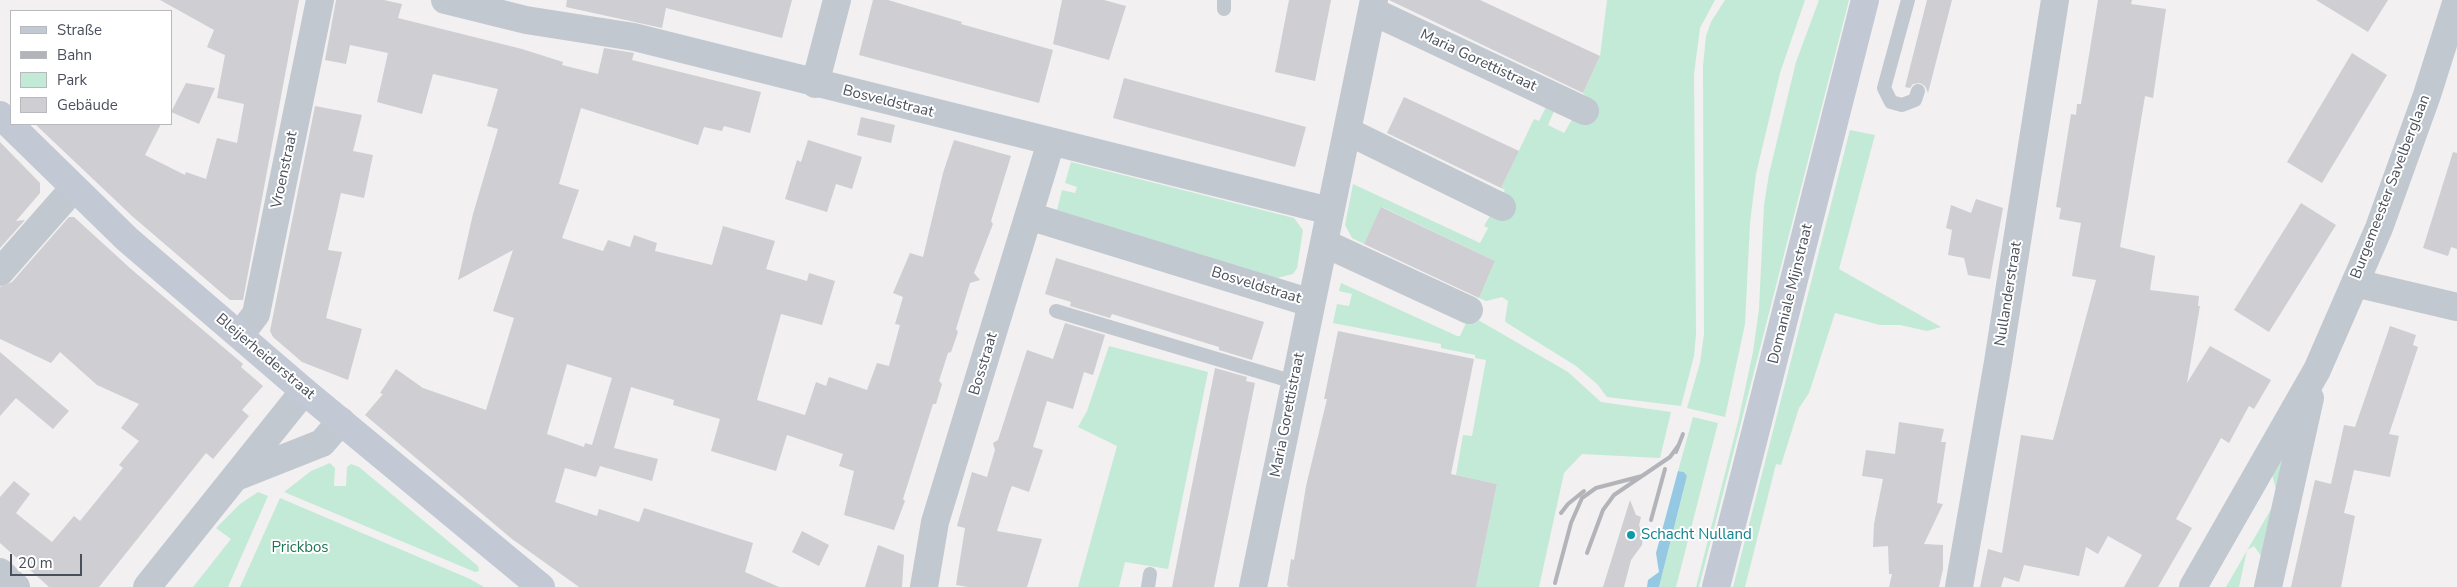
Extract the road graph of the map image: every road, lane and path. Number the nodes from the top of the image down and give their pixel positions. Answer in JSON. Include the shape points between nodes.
{"nodes":[{"id":1,"x":320,"y":0,"type":"edge"},
{"id":2,"x":445,"y":0,"type":"edge"},
{"id":3,"x":837,"y":0,"type":"edge"},
{"id":4,"x":1865,"y":0,"type":"edge"},
{"id":5,"x":1908,"y":0,"type":"edge"},
{"id":6,"x":2055,"y":0,"type":"edge"},
{"id":7,"x":1373,"y":5,"type":"edge"},
{"id":8,"x":2455,"y":16,"type":"edge"},
{"id":9,"x":815,"y":84,"type":"junction"},
{"id":10,"x":1918,"y":91,"type":"dead end"},
{"id":11,"x":1585,"y":111,"type":"dead end"},
{"id":12,"x":0,"y":115,"type":"edge"},
{"id":13,"x":1348,"y":131,"type":"junction"},
{"id":14,"x":1051,"y":142,"type":"junction"},
{"id":15,"x":73,"y":189,"type":"junction"},
{"id":16,"x":1502,"y":208,"type":"dead end"},
{"id":17,"x":1330,"y":211,"type":"junction"},
{"id":18,"x":1029,"y":216,"type":"junction"},
{"id":19,"x":1324,"y":243,"type":"junction"},
{"id":20,"x":0,"y":272,"type":"edge"},
{"id":21,"x":2355,"y":283,"type":"junction"},
{"id":22,"x":1311,"y":303,"type":"junction"},
{"id":23,"x":2457,"y":306,"type":"edge"},
{"id":24,"x":1469,"y":310,"type":"dead end"},
{"id":25,"x":1056,"y":311,"type":"dead end"},
{"id":26,"x":240,"y":335,"type":"junction"},
{"id":27,"x":2316,"y":370,"type":"junction"},
{"id":28,"x":1294,"y":382,"type":"junction"},
{"id":29,"x":304,"y":390,"type":"junction"},
{"id":30,"x":341,"y":421,"type":"junction"},
{"id":31,"x":234,"y":478,"type":"junction"},
{"id":32,"x":0,"y":572,"type":"edge"},
{"id":33,"x":16,"y":587,"type":"edge"},
{"id":34,"x":147,"y":587,"type":"edge"},
{"id":35,"x":541,"y":587,"type":"edge"},
{"id":36,"x":924,"y":587,"type":"edge"},
{"id":37,"x":1253,"y":587,"type":"edge"},
{"id":38,"x":1716,"y":587,"type":"edge"},
{"id":39,"x":1959,"y":587,"type":"edge"},
{"id":40,"x":2193,"y":587,"type":"edge"},
{"id":41,"x":2268,"y":587,"type":"edge"}],
"edges":[{"from":1,"to":26,"type":"street","name":"Vroenstraat","via":[[256,314]]},
{"from":2,"to":9,"type":"street","name":"Bosveldstraat","via":[[526,20],[634,37]]},
{"from":3,"to":9,"type":"street"},
{"from":4,"to":38,"type":"street","name":"Domaniale Mijnstraat"},
{"from":5,"to":10,"type":"lane","via":[[1884,88],[1890,102],[1902,105],[1915,100]]},
{"from":6,"to":39,"type":"street","name":"Nullanderstraat"},
{"from":7,"to":11,"type":"street","name":"Maria Gorettistraat"},
{"from":7,"to":13,"type":"street","name":"Maria Gorettistraat"},
{"from":8,"to":21,"type":"street","name":"Burgemeester Savelberglaan","via":[[2403,163]]},
{"from":9,"to":14,"type":"street","name":"Bosveldstraat"},
{"from":12,"to":15,"type":"street","name":"Bleijerheiderstraat"},
{"from":13,"to":16,"type":"street"},
{"from":13,"to":17,"type":"street","name":"Maria Gorettistraat"},
{"from":14,"to":17,"type":"street","name":"Bosveldstraat"},
{"from":14,"to":18,"type":"street","name":"Bosstraat"},
{"from":15,"to":20,"type":"street"},
{"from":15,"to":26,"type":"street","name":"Bleijerheiderstraat"},
{"from":17,"to":19,"type":"street","name":"Maria Gorettistraat"},
{"from":18,"to":22,"type":"street","name":"Bosveldstraat"},
{"from":18,"to":36,"type":"street","name":"Bosstraat","via":[[935,522]]},
{"from":19,"to":22,"type":"street","name":"Maria Gorettistraat"},
{"from":19,"to":24,"type":"street"},
{"from":21,"to":23,"type":"street"},
{"from":21,"to":27,"type":"street","name":"Burgemeester Savelberglaan"},
{"from":22,"to":28,"type":"street","name":"Maria Gorettistraat"},
{"from":25,"to":28,"type":"lane"},
{"from":26,"to":29,"type":"street","name":"Bleijerheiderstraat"},
{"from":27,"to":40,"type":"street","name":"Burgemeester Savelberglaan"},
{"from":27,"to":41,"type":"street","name":"Burgemeester Savelberglaan"},
{"from":28,"to":37,"type":"street","name":"Maria Gorettistraat"},
{"from":29,"to":30,"type":"street","name":"Bleijerheiderstraat"},
{"from":29,"to":31,"type":"street"},
{"from":30,"to":31,"type":"street","via":[[322,443]]},
{"from":30,"to":35,"type":"street","name":"Bleijerheiderstraat"},
{"from":31,"to":34,"type":"street"},
{"from":32,"to":33,"type":"street"}]}
